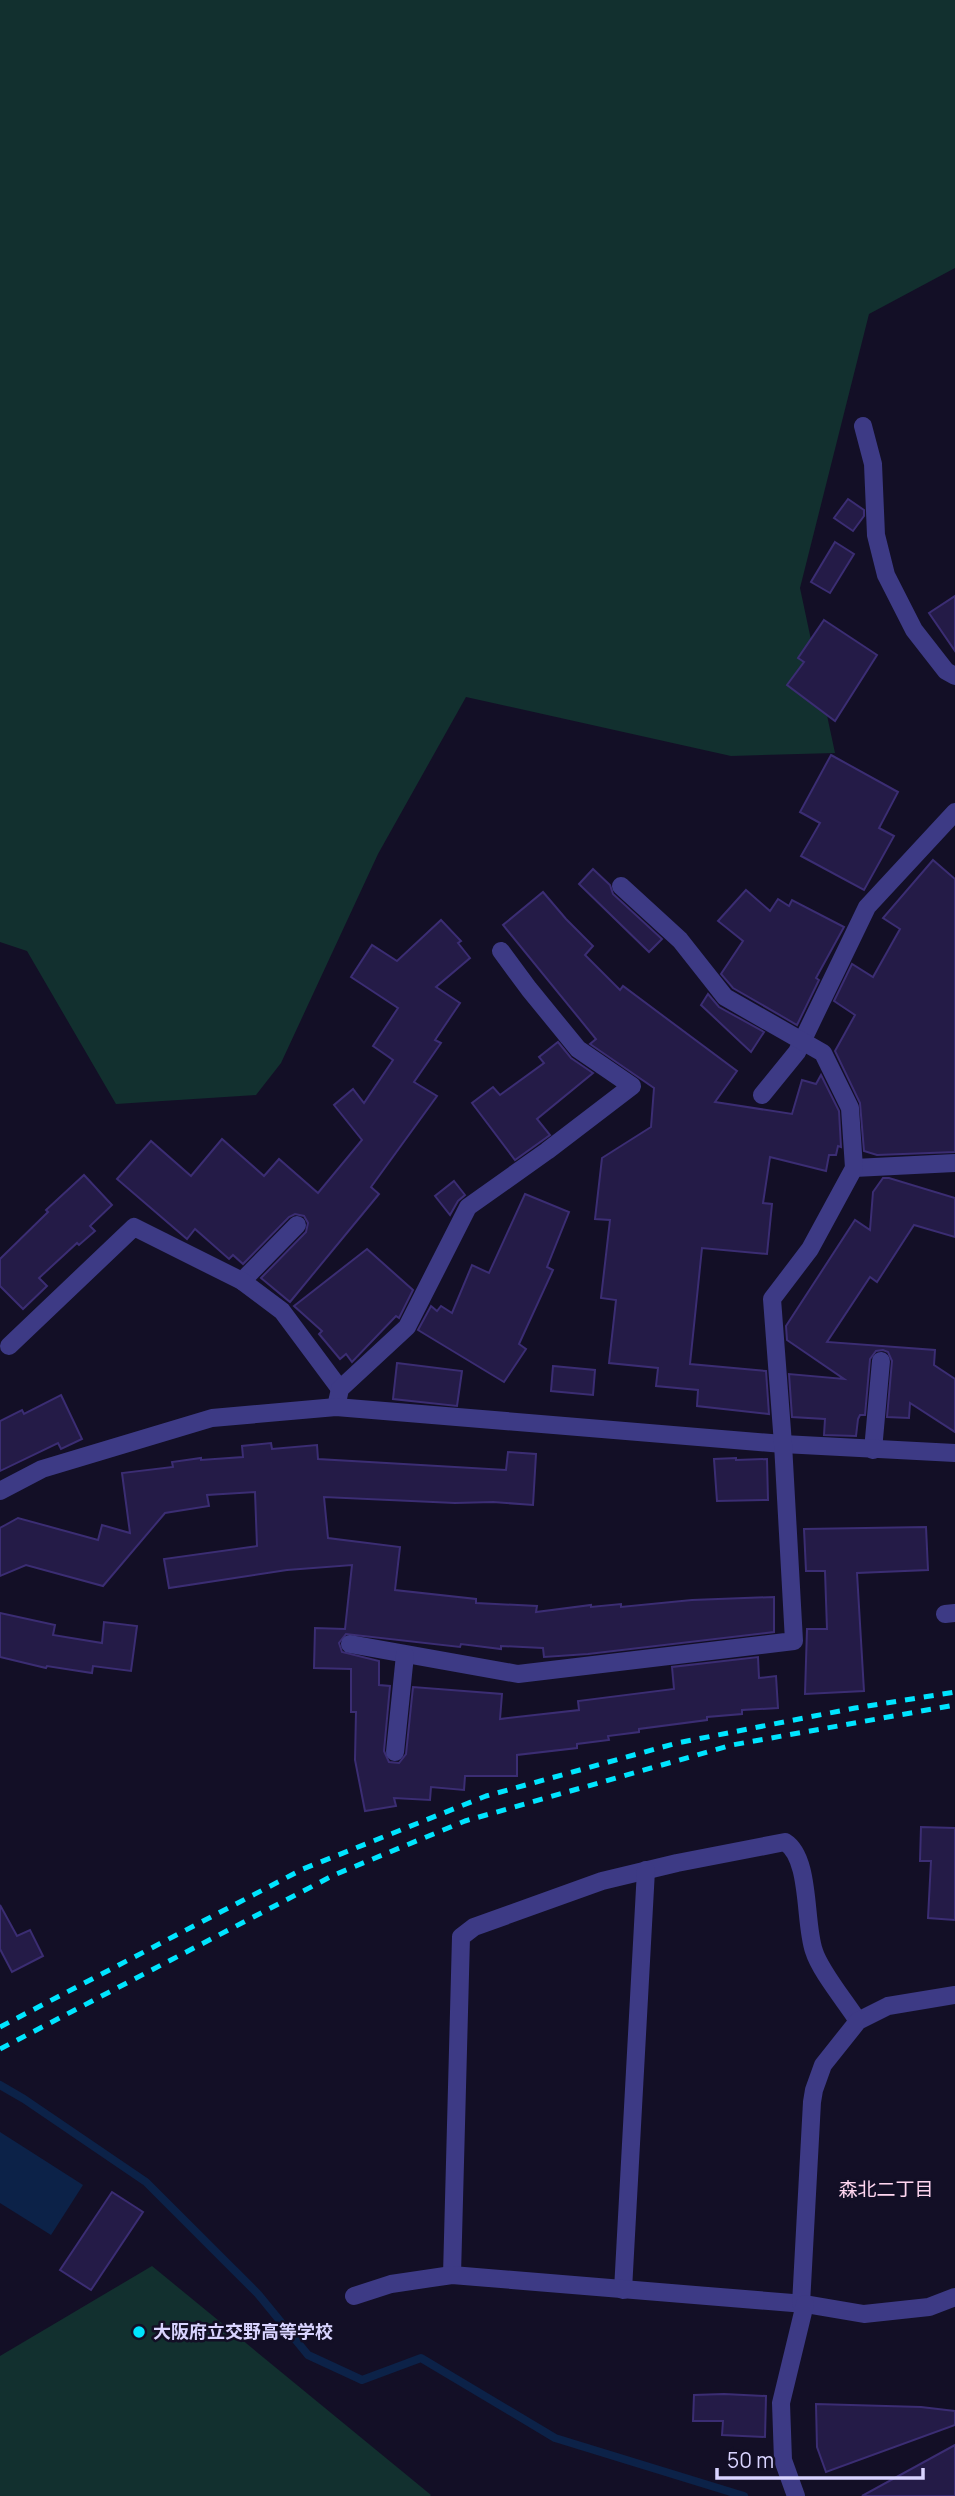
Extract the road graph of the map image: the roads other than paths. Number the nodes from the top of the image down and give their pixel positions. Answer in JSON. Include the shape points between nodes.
{"nodes":[{"id":1,"x":863,"y":426,"type":"dead end"},
{"id":2,"x":955,"y":676,"type":"edge"},
{"id":3,"x":955,"y":812,"type":"edge"},
{"id":4,"x":621,"y":886,"type":"dead end"},
{"id":5,"x":501,"y":951,"type":"dead end"},
{"id":6,"x":802,"y":1043,"type":"junction"},
{"id":7,"x":762,"y":1095,"type":"dead end"},
{"id":8,"x":955,"y":1163,"type":"edge"},
{"id":9,"x":854,"y":1168,"type":"junction"},
{"id":10,"x":297,"y":1225,"type":"dead end"},
{"id":11,"x":242,"y":1282,"type":"junction"},
{"id":12,"x":9,"y":1346,"type":"dead end"},
{"id":13,"x":881,"y":1361,"type":"dead end"},
{"id":14,"x":340,"y":1389,"type":"junction"},
{"id":15,"x":336,"y":1407,"type":"junction"},
{"id":16,"x":783,"y":1444,"type":"junction"},
{"id":17,"x":873,"y":1450,"type":"junction"},
{"id":18,"x":955,"y":1453,"type":"edge"},
{"id":19,"x":0,"y":1490,"type":"edge"},
{"id":20,"x":350,"y":1644,"type":"dead end"},
{"id":21,"x":405,"y":1655,"type":"junction"},
{"id":22,"x":395,"y":1752,"type":"dead end"},
{"id":23,"x":646,"y":1870,"type":"junction"},
{"id":24,"x":955,"y":1995,"type":"edge"},
{"id":25,"x":858,"y":2021,"type":"junction"},
{"id":26,"x":453,"y":2275,"type":"junction"},
{"id":27,"x":623,"y":2290,"type":"junction"},
{"id":28,"x":354,"y":2296,"type":"dead end"},
{"id":29,"x":955,"y":2297,"type":"edge"},
{"id":30,"x":803,"y":2304,"type":"junction"},
{"id":31,"x":796,"y":2496,"type":"edge"}],
"edges":[{"from":1,"to":2,"type":"street","via":[[873,464],[876,535],[886,575],[914,630]]},
{"from":3,"to":6,"type":"street","via":[[867,906]]},
{"from":4,"to":6,"type":"street","via":[[680,940],[725,997]]},
{"from":5,"to":14,"type":"street","via":[[578,1049],[632,1086],[468,1207],[408,1327]]},
{"from":6,"to":7,"type":"street"},
{"from":6,"to":9,"type":"street","via":[[822,1054],[850,1108]]},
{"from":8,"to":9,"type":"street"},
{"from":9,"to":16,"type":"street","via":[[810,1249],[772,1298]]},
{"from":10,"to":11,"type":"street"},
{"from":11,"to":12,"type":"street","via":[[134,1227]]},
{"from":11,"to":14,"type":"street","via":[[282,1311]]},
{"from":13,"to":17,"type":"street"},
{"from":14,"to":15,"type":"street"},
{"from":15,"to":16,"type":"street"},
{"from":15,"to":19,"type":"street","via":[[212,1418],[42,1469]]},
{"from":16,"to":17,"type":"street"},
{"from":16,"to":21,"type":"street","via":[[794,1641],[518,1674]]},
{"from":17,"to":18,"type":"street"},
{"from":20,"to":21,"type":"street"},
{"from":21,"to":22,"type":"street"},
{"from":23,"to":25,"type":"street","via":[[785,1842],[793,1847],[800,1863],[814,1951]]},
{"from":23,"to":26,"type":"street","via":[[474,1927],[461,1937]]},
{"from":23,"to":27,"type":"street"},
{"from":24,"to":25,"type":"street","via":[[888,2007]]},
{"from":25,"to":30,"type":"street","via":[[823,2065],[814,2090]]},
{"from":26,"to":27,"type":"street"},
{"from":26,"to":28,"type":"street","via":[[391,2284]]},
{"from":27,"to":30,"type":"street"},
{"from":29,"to":30,"type":"street","via":[[929,2307],[863,2314]]},
{"from":30,"to":31,"type":"street","via":[[781,2403],[783,2460]]}]}
